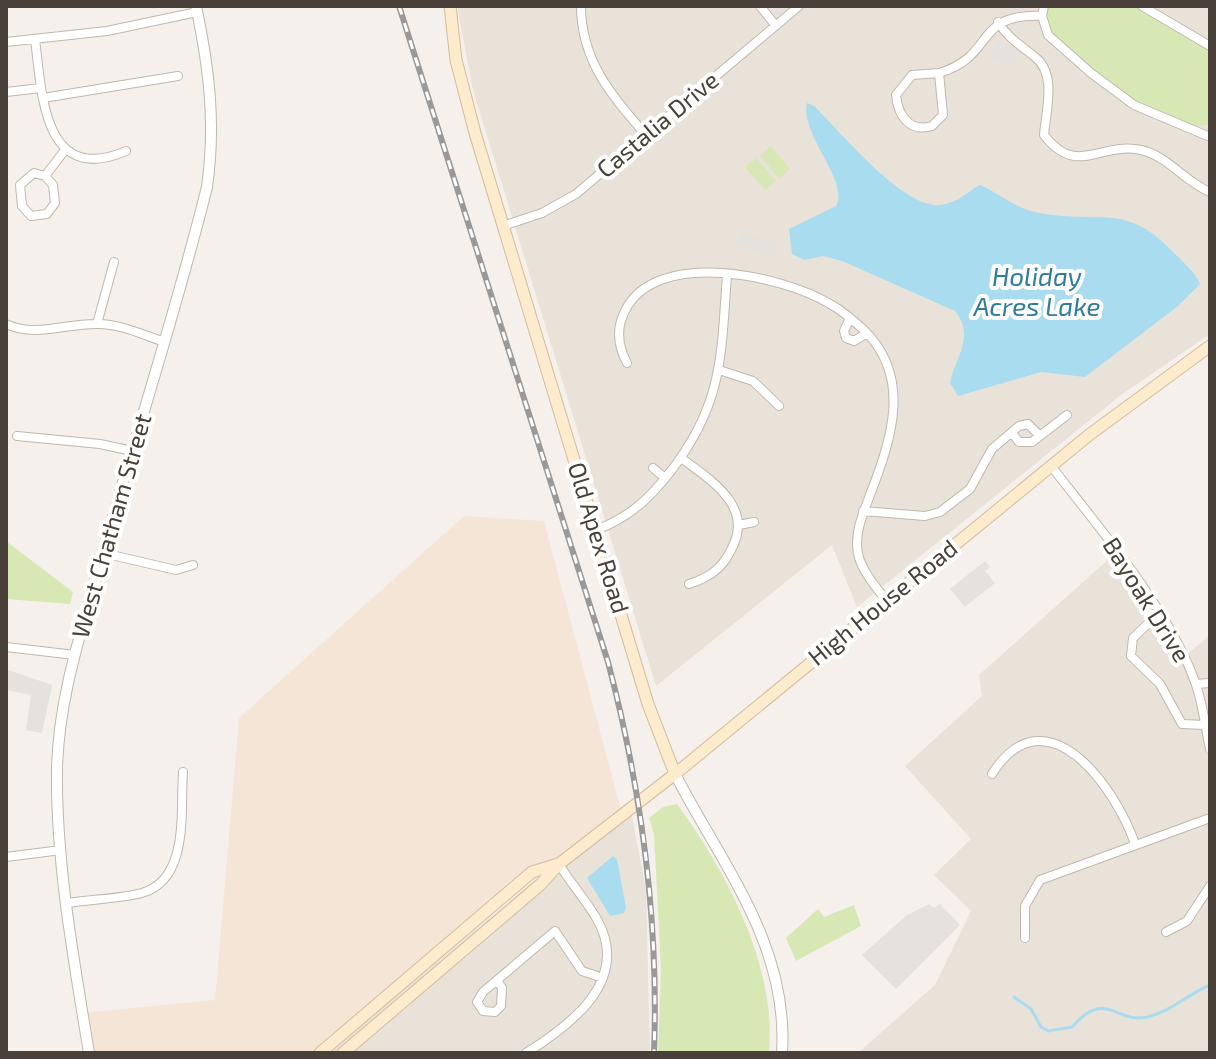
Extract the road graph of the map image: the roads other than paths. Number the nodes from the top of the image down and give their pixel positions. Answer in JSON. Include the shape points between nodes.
{"nodes":[{"id":1,"x":450,"y":6,"type":"edge"},
{"id":2,"x":581,"y":6,"type":"edge"},
{"id":3,"x":760,"y":6,"type":"edge"},
{"id":4,"x":799,"y":6,"type":"edge"},
{"id":5,"x":1146,"y":7,"type":"edge"},
{"id":6,"x":196,"y":9,"type":"edge"},
{"id":7,"x":1043,"y":11,"type":"edge"},
{"id":8,"x":998,"y":22,"type":"junction"},
{"id":9,"x":776,"y":26,"type":"junction"},
{"id":10,"x":35,"y":39,"type":"junction"},
{"id":11,"x":6,"y":42,"type":"edge"},
{"id":12,"x":1210,"y":46,"type":"edge"},
{"id":13,"x":939,"y":73,"type":"junction"},
{"id":14,"x":178,"y":76,"type":"dead end"},
{"id":15,"x":41,"y":88,"type":"junction"},
{"id":16,"x":6,"y":92,"type":"edge"},
{"id":17,"x":43,"y":98,"type":"junction"},
{"id":18,"x":1210,"y":129,"type":"edge"},
{"id":19,"x":1197,"y":131,"type":"junction"},
{"id":20,"x":646,"y":135,"type":"junction"},
{"id":21,"x":1210,"y":137,"type":"edge"},
{"id":22,"x":65,"y":150,"type":"junction"},
{"id":23,"x":126,"y":151,"type":"dead end"},
{"id":24,"x":45,"y":176,"type":"junction"},
{"id":25,"x":1210,"y":192,"type":"edge"},
{"id":26,"x":506,"y":225,"type":"junction"},
{"id":27,"x":114,"y":262,"type":"dead end"},
{"id":28,"x":727,"y":275,"type":"junction"},
{"id":29,"x":850,"y":318,"type":"junction"},
{"id":30,"x":6,"y":324,"type":"edge"},
{"id":31,"x":97,"y":324,"type":"junction"},
{"id":32,"x":867,"y":333,"type":"junction"},
{"id":33,"x":165,"y":342,"type":"junction"},
{"id":34,"x":1210,"y":346,"type":"edge"},
{"id":35,"x":627,"y":363,"type":"dead end"},
{"id":36,"x":719,"y":370,"type":"junction"},
{"id":37,"x":779,"y":406,"type":"dead end"},
{"id":38,"x":1067,"y":415,"type":"dead end"},
{"id":39,"x":1013,"y":434,"type":"junction"},
{"id":40,"x":17,"y":436,"type":"dead end"},
{"id":41,"x":1040,"y":436,"type":"junction"},
{"id":42,"x":132,"y":451,"type":"junction"},
{"id":43,"x":681,"y":458,"type":"junction"},
{"id":44,"x":1051,"y":466,"type":"junction"},
{"id":45,"x":653,"y":468,"type":"dead end"},
{"id":46,"x":665,"y":478,"type":"junction"},
{"id":47,"x":863,"y":511,"type":"junction"},
{"id":48,"x":754,"y":522,"type":"dead end"},
{"id":49,"x":739,"y":525,"type":"junction"},
{"id":50,"x":596,"y":530,"type":"junction"},
{"id":51,"x":103,"y":553,"type":"junction"},
{"id":52,"x":193,"y":565,"type":"dead end"},
{"id":53,"x":689,"y":584,"type":"dead end"},
{"id":54,"x":886,"y":600,"type":"junction"},
{"id":55,"x":1158,"y":614,"type":"junction"},
{"id":56,"x":6,"y":647,"type":"edge"},
{"id":57,"x":75,"y":655,"type":"junction"},
{"id":58,"x":1210,"y":683,"type":"edge"},
{"id":59,"x":1196,"y":684,"type":"junction"},
{"id":60,"x":1205,"y":725,"type":"junction"},
{"id":61,"x":1210,"y":749,"type":"edge"},
{"id":62,"x":183,"y":772,"type":"dead end"},
{"id":63,"x":675,"y":774,"type":"junction"},
{"id":64,"x":992,"y":774,"type":"dead end"},
{"id":65,"x":1210,"y":818,"type":"edge"},
{"id":66,"x":1135,"y":844,"type":"junction"},
{"id":67,"x":61,"y":850,"type":"junction"},
{"id":68,"x":6,"y":857,"type":"edge"},
{"id":69,"x":559,"y":864,"type":"junction"},
{"id":70,"x":1210,"y":886,"type":"edge"},
{"id":71,"x":68,"y":903,"type":"junction"},
{"id":72,"x":1166,"y":932,"type":"dead end"},
{"id":73,"x":1025,"y":938,"type":"dead end"},
{"id":74,"x":603,"y":978,"type":"junction"},
{"id":75,"x":497,"y":980,"type":"dead end"},
{"id":76,"x":89,"y":1053,"type":"edge"},
{"id":77,"x":320,"y":1053,"type":"edge"},
{"id":78,"x":343,"y":1053,"type":"edge"},
{"id":79,"x":526,"y":1053,"type":"edge"},
{"id":80,"x":782,"y":1053,"type":"edge"}],
"edges":[{"from":1,"to":26,"type":"main road","name":"Old Apex Road","via":[[462,87]]},
{"from":2,"to":20,"type":"street","via":[[596,72]]},
{"from":3,"to":9,"type":"street"},
{"from":4,"to":9,"type":"street","name":"Castalia Drive"},
{"from":5,"to":12,"type":"street"},
{"from":6,"to":10,"type":"street","via":[[107,31]]},
{"from":6,"to":33,"type":"street","name":"West Chatham Street","via":[[212,98],[213,147]]},
{"from":7,"to":8,"type":"street"},
{"from":7,"to":19,"type":"street","via":[[1054,42],[1121,97]]},
{"from":8,"to":13,"type":"street","via":[[968,60]]},
{"from":8,"to":25,"type":"street","via":[[1046,71],[1044,135],[1056,149],[1080,157],[1122,149],[1144,151]]},
{"from":9,"to":20,"type":"street","name":"Castalia Drive"},
{"from":10,"to":11,"type":"street"},
{"from":10,"to":15,"type":"street"},
{"from":13,"to":13,"type":"street","via":[[943,115],[925,128],[907,123],[897,103],[900,87],[912,75]]},
{"from":14,"to":17,"type":"street"},
{"from":15,"to":16,"type":"street"},
{"from":15,"to":17,"type":"street"},
{"from":17,"to":22,"type":"street","via":[[54,135]]},
{"from":18,"to":19,"type":"street"},
{"from":19,"to":21,"type":"street"},
{"from":20,"to":26,"type":"street","name":"Castalia Drive","via":[[568,199]]},
{"from":22,"to":23,"type":"street","via":[[95,161]]},
{"from":22,"to":24,"type":"street"},
{"from":24,"to":24,"type":"street","via":[[34,173],[20,185],[22,206],[31,216],[47,214],[55,203],[53,185]]},
{"from":26,"to":50,"type":"main road","name":"Old Apex Road"},
{"from":27,"to":31,"type":"street"},
{"from":28,"to":29,"type":"street","via":[[798,289]]},
{"from":28,"to":35,"type":"street","via":[[674,275],[642,288],[621,319],[619,347]]},
{"from":28,"to":36,"type":"street"},
{"from":29,"to":32,"type":"street"},
{"from":29,"to":32,"type":"street","via":[[846,338],[854,341]]},
{"from":30,"to":31,"type":"street","via":[[28,332]]},
{"from":31,"to":33,"type":"street"},
{"from":32,"to":47,"type":"street","via":[[884,358],[895,396],[890,439]]},
{"from":33,"to":42,"type":"street","name":"West Chatham Street"},
{"from":34,"to":44,"type":"main road","name":"High House Road"},
{"from":36,"to":37,"type":"street","via":[[753,381]]},
{"from":36,"to":43,"type":"street","via":[[709,411]]},
{"from":38,"to":41,"type":"street"},
{"from":39,"to":41,"type":"street","via":[[1027,444]]},
{"from":39,"to":41,"type":"street","via":[[1025,424]]},
{"from":39,"to":47,"type":"street","via":[[992,449],[970,489],[940,512],[925,516]]},
{"from":40,"to":42,"type":"street"},
{"from":42,"to":51,"type":"street","name":"West Chatham Street"},
{"from":43,"to":46,"type":"street"},
{"from":43,"to":49,"type":"street","via":[[724,492]]},
{"from":44,"to":54,"type":"main road","name":"High House Road"},
{"from":44,"to":55,"type":"street","name":"Bayoak Drive"},
{"from":45,"to":46,"type":"street"},
{"from":46,"to":50,"type":"street","via":[[636,511]]},
{"from":47,"to":54,"type":"street","via":[[858,554]]},
{"from":48,"to":49,"type":"street"},
{"from":49,"to":53,"type":"street","via":[[734,547],[719,568]]},
{"from":50,"to":63,"type":"main road","name":"Old Apex Road","via":[[648,704]]},
{"from":51,"to":52,"type":"street","via":[[176,570]]},
{"from":51,"to":57,"type":"street","name":"West Chatham Street"},
{"from":54,"to":63,"type":"main road","name":"High House Road"},
{"from":55,"to":59,"type":"street","name":"Bayoak Drive"},
{"from":55,"to":60,"type":"street","via":[[1133,638],[1131,656],[1160,684],[1182,724]]},
{"from":56,"to":57,"type":"street"},
{"from":57,"to":67,"type":"street","name":"West Chatham Street","via":[[57,770]]},
{"from":58,"to":59,"type":"street"},
{"from":59,"to":60,"type":"street","name":"Bayoak Drive"},
{"from":60,"to":61,"type":"street","name":"Bayoak Drive"},
{"from":62,"to":71,"type":"street","via":[[177,850],[168,875],[145,892]]},
{"from":63,"to":69,"type":"main road","name":"High House Road"},
{"from":63,"to":80,"type":"street","name":"Old Apex Road","via":[[761,930],[781,1000]]},
{"from":64,"to":66,"type":"street","via":[[1005,756],[1037,742],[1066,748],[1083,759],[1114,797]]},
{"from":65,"to":66,"type":"street"},
{"from":66,"to":73,"type":"street","via":[[1040,880],[1025,906]]},
{"from":67,"to":68,"type":"street"},
{"from":67,"to":71,"type":"street","name":"West Chatham Street"},
{"from":69,"to":74,"type":"street","via":[[603,932]]},
{"from":69,"to":77,"type":"main road","name":"High House Road","via":[[532,872]]},
{"from":69,"to":78,"type":"main road","name":"High House Road"},
{"from":70,"to":72,"type":"street","via":[[1187,921]]},
{"from":71,"to":76,"type":"street","name":"West Chatham Street"},
{"from":74,"to":75,"type":"street","via":[[582,971],[555,931]]},
{"from":74,"to":79,"type":"street","via":[[576,1018]]}]}
